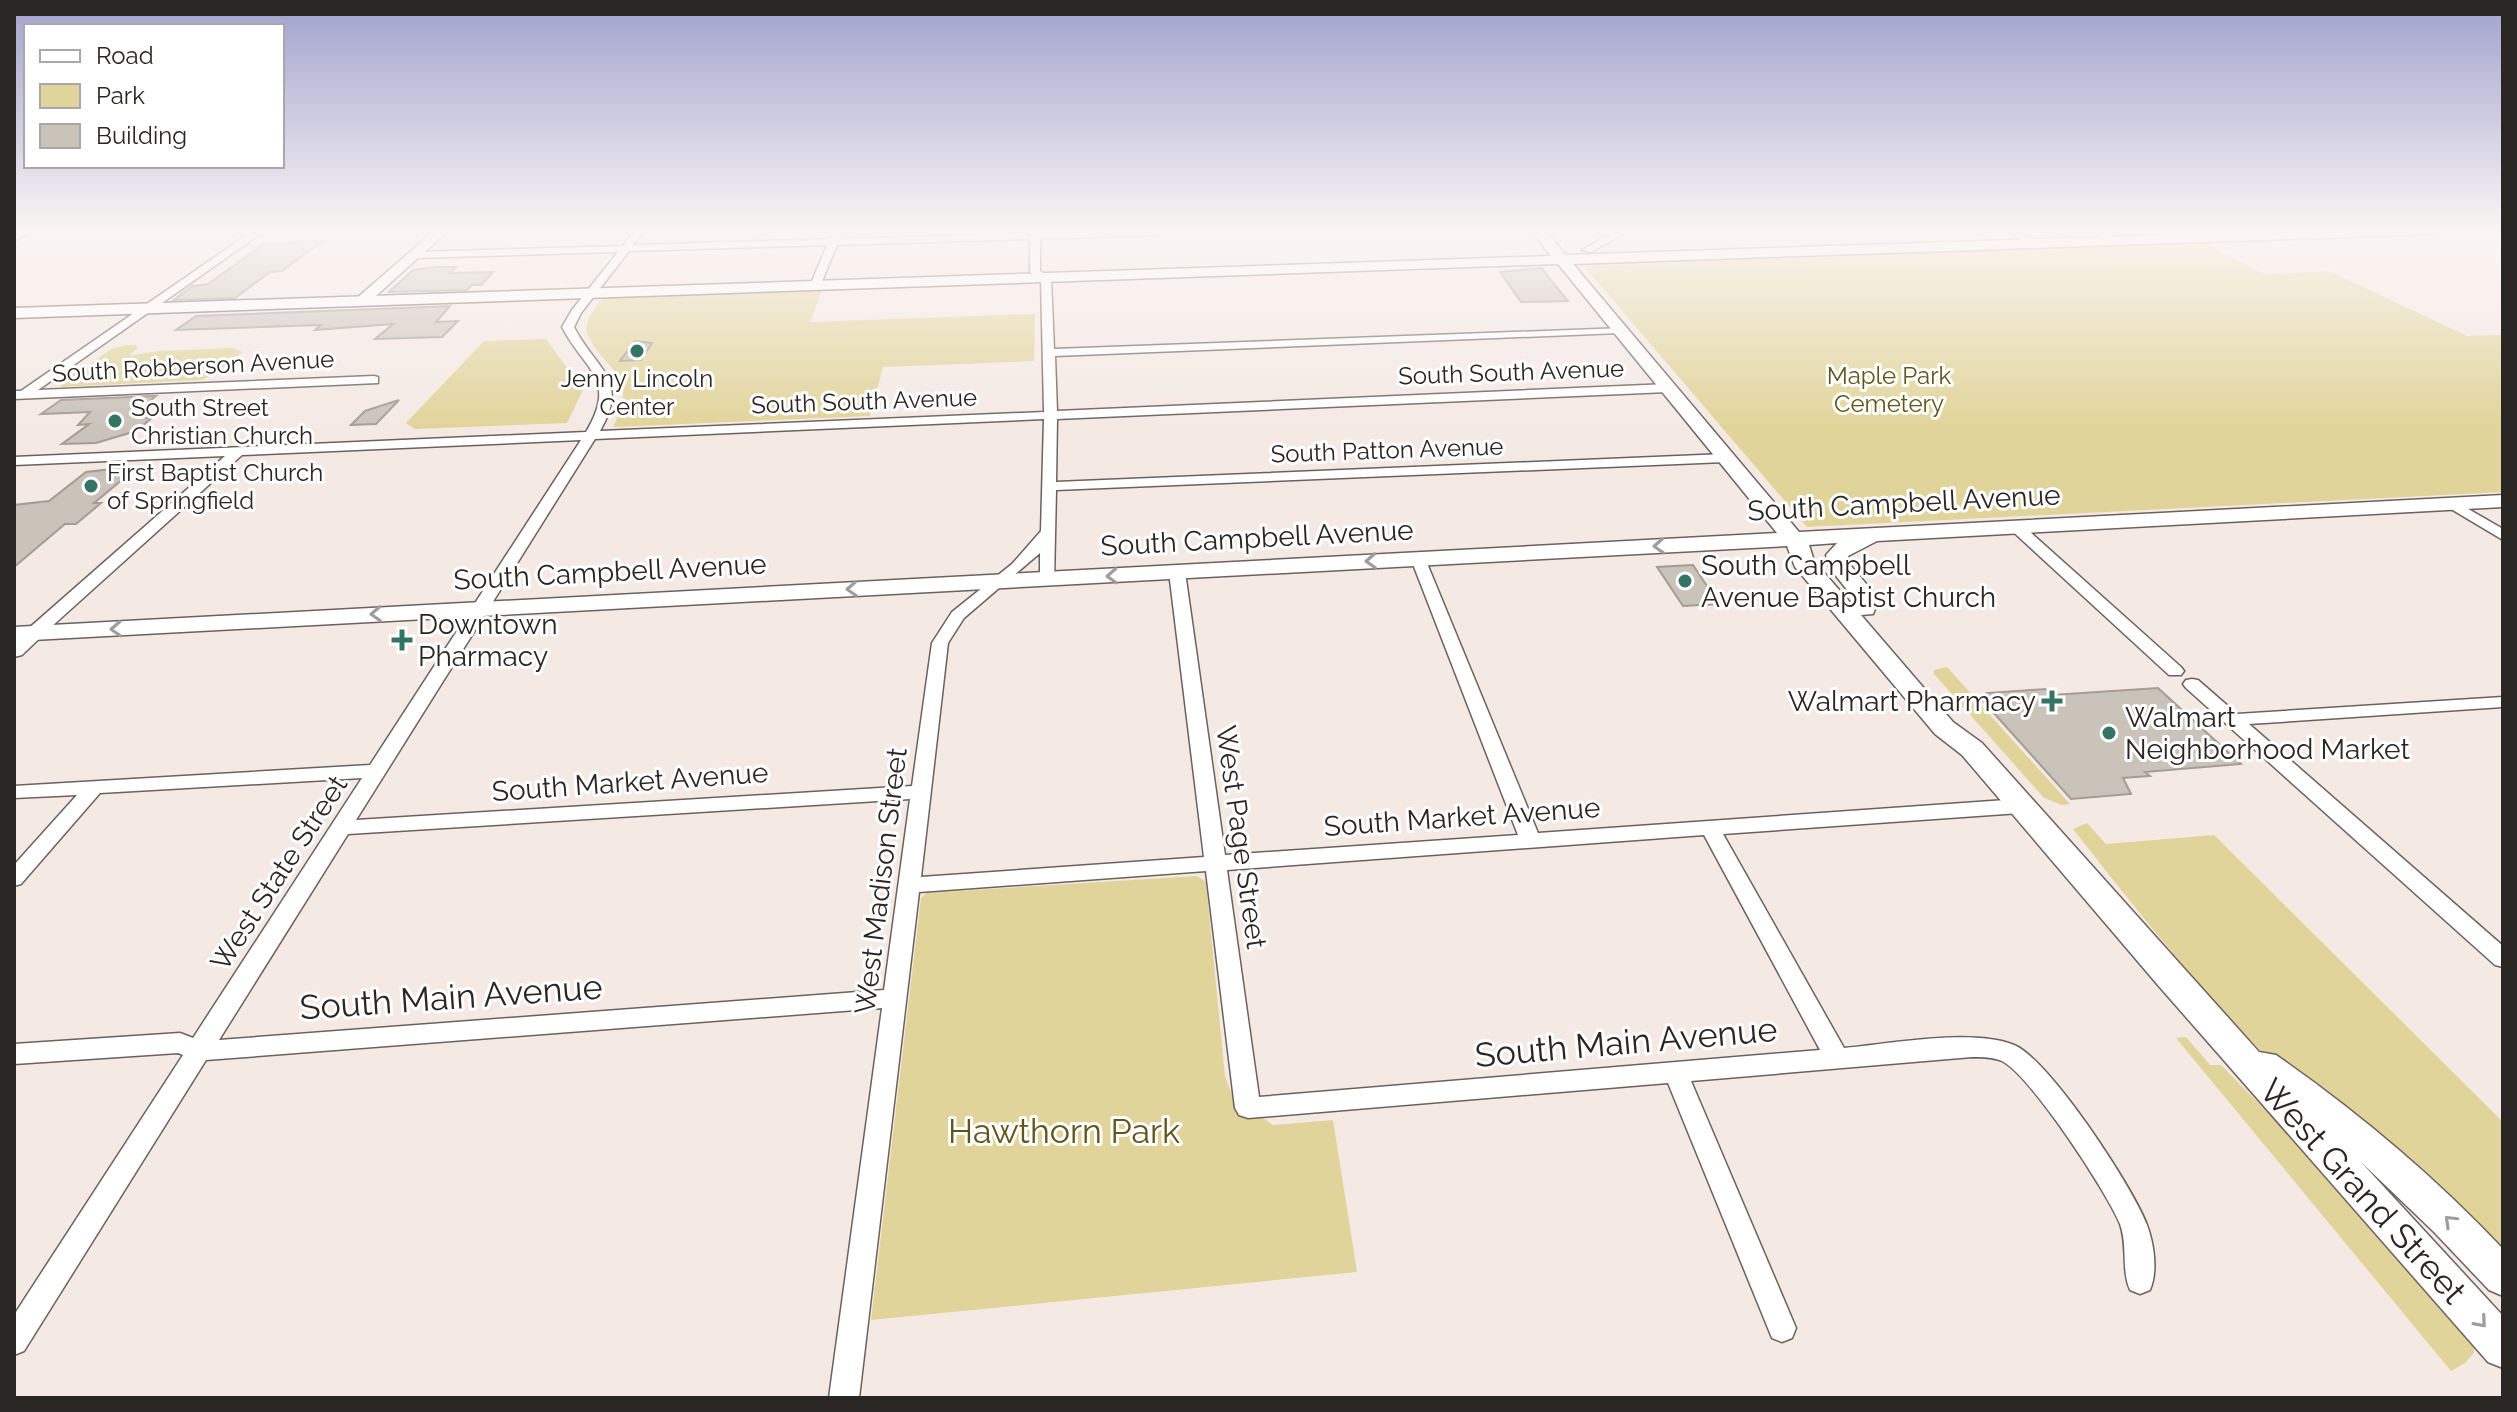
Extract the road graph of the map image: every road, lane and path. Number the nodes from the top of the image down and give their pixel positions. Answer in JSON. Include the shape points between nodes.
{"nodes":[{"id":1,"x":167,"y":296,"type":"edge"},
{"id":2,"x":368,"y":296,"type":"edge"},
{"id":3,"x":508,"y":296,"type":"edge"},
{"id":4,"x":588,"y":296,"type":"edge"},
{"id":5,"x":1046,"y":296,"type":"edge"},
{"id":6,"x":1591,"y":296,"type":"edge"},
{"id":7,"x":362,"y":301,"type":"junction"},
{"id":8,"x":150,"y":308,"type":"junction"},
{"id":9,"x":14,"y":313,"type":"edge"},
{"id":10,"x":1620,"y":330,"type":"junction"},
{"id":11,"x":1048,"y":353,"type":"junction"},
{"id":12,"x":374,"y":380,"type":"dead end"},
{"id":13,"x":1668,"y":388,"type":"junction"},
{"id":14,"x":17,"y":397,"type":"edge"},
{"id":15,"x":1049,"y":414,"type":"junction"},
{"id":16,"x":591,"y":435,"type":"junction"},
{"id":17,"x":238,"y":451,"type":"junction"},
{"id":18,"x":1725,"y":458,"type":"junction"},
{"id":19,"x":14,"y":461,"type":"edge"},
{"id":20,"x":1051,"y":486,"type":"junction"},
{"id":21,"x":2503,"y":501,"type":"edge"},
{"id":22,"x":2451,"y":503,"type":"junction"},
{"id":23,"x":2015,"y":526,"type":"junction"},
{"id":24,"x":1048,"y":531,"type":"junction"},
{"id":25,"x":1879,"y":534,"type":"junction"},
{"id":26,"x":2503,"y":535,"type":"edge"},
{"id":27,"x":1798,"y":544,"type":"junction"},
{"id":28,"x":1419,"y":559,"type":"junction"},
{"id":29,"x":1177,"y":572,"type":"junction"},
{"id":30,"x":1048,"y":579,"type":"junction"},
{"id":31,"x":997,"y":582,"type":"junction"},
{"id":32,"x":481,"y":608,"type":"junction"},
{"id":33,"x":1865,"y":609,"type":"junction"},
{"id":34,"x":24,"y":634,"type":"edge"},
{"id":35,"x":14,"y":650,"type":"edge"},
{"id":36,"x":2175,"y":671,"type":"dead end"},
{"id":37,"x":2192,"y":684,"type":"dead end"},
{"id":38,"x":2503,"y":702,"type":"edge"},
{"id":39,"x":2233,"y":720,"type":"junction"},
{"id":40,"x":1972,"y":749,"type":"junction"},
{"id":41,"x":379,"y":771,"type":"junction"},
{"id":42,"x":94,"y":788,"type":"junction"},
{"id":43,"x":14,"y":792,"type":"edge"},
{"id":44,"x":921,"y":792,"type":"junction"},
{"id":45,"x":2020,"y":806,"type":"junction"},
{"id":46,"x":342,"y":828,"type":"junction"},
{"id":47,"x":1710,"y":828,"type":"junction"},
{"id":48,"x":1530,"y":839,"type":"junction"},
{"id":49,"x":1216,"y":863,"type":"junction"},
{"id":50,"x":14,"y":879,"type":"edge"},
{"id":51,"x":909,"y":885,"type":"junction"},
{"id":52,"x":2500,"y":953,"type":"edge"},
{"id":53,"x":894,"y":998,"type":"junction"},
{"id":54,"x":2222,"y":1036,"type":"junction"},
{"id":55,"x":197,"y":1051,"type":"junction"},
{"id":56,"x":14,"y":1054,"type":"edge"},
{"id":57,"x":1837,"y":1058,"type":"junction"},
{"id":58,"x":1676,"y":1073,"type":"junction"},
{"id":59,"x":1248,"y":1108,"type":"joint"},
{"id":60,"x":2503,"y":1277,"type":"edge"},
{"id":61,"x":2140,"y":1281,"type":"dead end"},
{"id":62,"x":1782,"y":1328,"type":"dead end"},
{"id":63,"x":14,"y":1341,"type":"edge"},
{"id":64,"x":2503,"y":1347,"type":"edge"},
{"id":65,"x":844,"y":1398,"type":"edge"}],
"edges":[{"from":1,"to":8,"type":"street"},
{"from":2,"to":7,"type":"street"},
{"from":3,"to":7,"type":"main road"},
{"from":4,"to":16,"type":"street","name":"West State Street","via":[[568,327],[606,383],[608,403]]},
{"from":5,"to":11,"type":"street"},
{"from":6,"to":10,"type":"main road","name":"West Grand Street"},
{"from":7,"to":8,"type":"main road"},
{"from":8,"to":9,"type":"main road"},
{"from":8,"to":14,"type":"street"},
{"from":10,"to":11,"type":"street"},
{"from":10,"to":13,"type":"main road","name":"West Grand Street"},
{"from":11,"to":15,"type":"street"},
{"from":12,"to":14,"type":"street","name":"South Robberson Avenue"},
{"from":13,"to":15,"type":"street","name":"South South Avenue"},
{"from":13,"to":18,"type":"main road","name":"West Grand Street"},
{"from":15,"to":16,"type":"street","name":"South South Avenue"},
{"from":15,"to":20,"type":"street"},
{"from":16,"to":17,"type":"street","name":"South South Avenue"},
{"from":16,"to":32,"type":"street","name":"West State Street"},
{"from":17,"to":19,"type":"street","name":"South South Avenue"},
{"from":17,"to":34,"type":"street"},
{"from":18,"to":20,"type":"street","name":"South Patton Avenue"},
{"from":18,"to":27,"type":"main road","name":"West Grand Street"},
{"from":20,"to":24,"type":"street"},
{"from":21,"to":22,"type":"main road","name":"South Campbell Avenue"},
{"from":22,"to":23,"type":"main road","name":"South Campbell Avenue"},
{"from":22,"to":26,"type":"street"},
{"from":23,"to":25,"type":"main road","name":"South Campbell Avenue"},
{"from":23,"to":36,"type":"street"},
{"from":24,"to":30,"type":"street"},
{"from":24,"to":31,"type":"street","name":"West Madison Street","via":[[1037,548]]},
{"from":25,"to":27,"type":"main road","name":"South Campbell Avenue"},
{"from":25,"to":33,"type":"main road","via":[[1837,555],[1840,567],[1867,599]]},
{"from":27,"to":28,"type":"main road","name":"South Campbell Avenue","one_way":true},
{"from":27,"to":33,"type":"main road","name":"West Grand Street","via":[[1825,563]]},
{"from":27,"to":40,"type":"main road","name":"West Grand Street","via":[[1803,562],[1918,698]]},
{"from":28,"to":29,"type":"main road","name":"South Campbell Avenue","one_way":true},
{"from":28,"to":48,"type":"street"},
{"from":29,"to":30,"type":"main road","name":"South Campbell Avenue","one_way":true},
{"from":29,"to":49,"type":"street","name":"West Page Street"},
{"from":30,"to":31,"type":"main road","name":"South Campbell Avenue"},
{"from":31,"to":32,"type":"main road","name":"South Campbell Avenue","one_way":true},
{"from":31,"to":44,"type":"street","name":"West Madison Street","via":[[958,615],[940,643]]},
{"from":32,"to":34,"type":"main road","name":"South Campbell Avenue","one_way":true},
{"from":32,"to":41,"type":"street","name":"West State Street"},
{"from":33,"to":40,"type":"main road","name":"West Grand Street","via":[[1972,733]]},
{"from":34,"to":35,"type":"street"},
{"from":37,"to":39,"type":"street"},
{"from":38,"to":39,"type":"street"},
{"from":39,"to":52,"type":"street"},
{"from":40,"to":45,"type":"main road","name":"West Grand Street"},
{"from":41,"to":42,"type":"street"},
{"from":41,"to":46,"type":"street","name":"West State Street"},
{"from":42,"to":43,"type":"street"},
{"from":42,"to":50,"type":"street"},
{"from":44,"to":46,"type":"street","name":"South Market Avenue"},
{"from":44,"to":51,"type":"street","name":"West Madison Street"},
{"from":45,"to":47,"type":"street","name":"South Market Avenue"},
{"from":45,"to":54,"type":"main road","name":"West Grand Street"},
{"from":46,"to":55,"type":"street","name":"West State Street"},
{"from":47,"to":48,"type":"street","name":"South Market Avenue"},
{"from":47,"to":57,"type":"street"},
{"from":48,"to":49,"type":"street","name":"South Market Avenue"},
{"from":49,"to":51,"type":"street","name":"South Market Avenue"},
{"from":49,"to":59,"type":"street","name":"West Page Street"},
{"from":51,"to":53,"type":"street","name":"West Madison Street"},
{"from":53,"to":55,"type":"street","name":"South Main Avenue"},
{"from":53,"to":65,"type":"street","name":"West Madison Street"},
{"from":60,"to":54,"type":"main road","name":"West Grand Street","one_way":true,"via":[[2373,1147]]},
{"from":54,"to":64,"type":"main road","name":"West Grand Street","one_way":true},
{"from":55,"to":56,"type":"street","name":"South Main Avenue","via":[[180,1043]]},
{"from":55,"to":63,"type":"street","name":"West State Street"},
{"from":57,"to":58,"type":"street","name":"South Main Avenue"},
{"from":57,"to":61,"type":"street","name":"South Main Avenue","via":[[1972,1047],[2010,1053],[2033,1073],[2120,1198],[2140,1249]]},
{"from":58,"to":59,"type":"street","name":"South Main Avenue"},
{"from":58,"to":62,"type":"street"}]}
